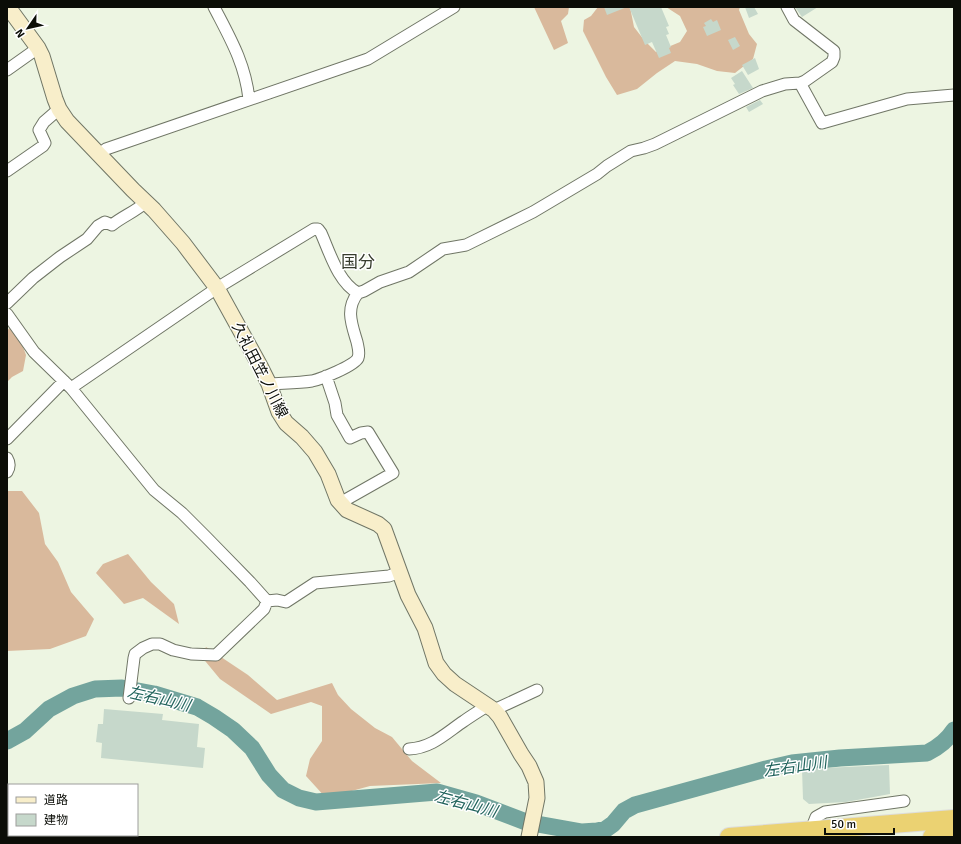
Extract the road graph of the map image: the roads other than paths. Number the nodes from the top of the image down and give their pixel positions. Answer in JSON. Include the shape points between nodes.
{"nodes":[{"id":1,"x":8,"y":7,"type":"edge"},
{"id":2,"x":214,"y":7,"type":"edge"},
{"id":3,"x":454,"y":7,"type":"edge"},
{"id":4,"x":787,"y":7,"type":"edge"},
{"id":5,"x":38,"y":48,"type":"junction"},
{"id":6,"x":7,"y":70,"type":"edge"},
{"id":7,"x":800,"y":83,"type":"junction"},
{"id":8,"x":954,"y":95,"type":"edge"},
{"id":9,"x":249,"y":99,"type":"junction"},
{"id":10,"x":59,"y":109,"type":"junction"},
{"id":11,"x":99,"y":154,"type":"junction"},
{"id":12,"x":7,"y":171,"type":"edge"},
{"id":13,"x":146,"y":202,"type":"junction"},
{"id":14,"x":217,"y":288,"type":"junction"},
{"id":15,"x":358,"y":293,"type":"junction"},
{"id":16,"x":7,"y":303,"type":"edge"},
{"id":17,"x":7,"y":314,"type":"edge"},
{"id":18,"x":326,"y":376,"type":"junction"},
{"id":19,"x":67,"y":384,"type":"junction"},
{"id":20,"x":269,"y":384,"type":"junction"},
{"id":21,"x":7,"y":439,"type":"edge"},
{"id":22,"x":7,"y":458,"type":"edge"},
{"id":23,"x":7,"y":472,"type":"edge"},
{"id":24,"x":340,"y":503,"type":"junction"},
{"id":25,"x":400,"y":572,"type":"junction"},
{"id":26,"x":267,"y":601,"type":"junction"},
{"id":27,"x":537,"y":690,"type":"dead end"},
{"id":28,"x":130,"y":693,"type":"dead end"},
{"id":29,"x":490,"y":708,"type":"junction"},
{"id":30,"x":409,"y":749,"type":"dead end"},
{"id":31,"x":904,"y":801,"type":"dead end"},
{"id":32,"x":954,"y":819,"type":"edge"},
{"id":33,"x":812,"y":834,"type":"edge"},
{"id":34,"x":954,"y":835,"type":"edge"},
{"id":35,"x":529,"y":836,"type":"edge"},
{"id":36,"x":729,"y":837,"type":"edge"},
{"id":37,"x":932,"y":837,"type":"edge"}],
"edges":[{"from":1,"to":5,"type":"main road","name":"久礼田笠ノ川線"},
{"from":2,"to":9,"type":"street","via":[[238,53]]},
{"from":3,"to":9,"type":"street","via":[[368,60]]},
{"from":4,"to":7,"type":"street","via":[[794,20],[834,51],[834,57],[828,66]]},
{"from":5,"to":6,"type":"street"},
{"from":5,"to":10,"type":"main road","name":"久礼田笠ノ川線"},
{"from":7,"to":8,"type":"street","via":[[822,123],[907,99]]},
{"from":7,"to":15,"type":"street","via":[[785,84],[762,91],[655,144],[631,151],[533,212],[466,245],[443,249],[409,272]]},
{"from":9,"to":11,"type":"street","via":[[106,149]]},
{"from":10,"to":11,"type":"main road","name":"久礼田笠ノ川線"},
{"from":10,"to":12,"type":"street","via":[[39,130],[45,143],[43,146]]},
{"from":11,"to":13,"type":"main road","name":"久礼田笠ノ川線"},
{"from":13,"to":14,"type":"main road","name":"久礼田笠ノ川線","via":[[183,243]]},
{"from":13,"to":16,"type":"street","via":[[137,211],[120,218],[112,225],[105,222],[98,226],[87,239],[33,278]]},
{"from":14,"to":15,"type":"street","via":[[314,229],[318,229],[345,282]]},
{"from":14,"to":19,"type":"street"},
{"from":14,"to":20,"type":"main road","name":"久礼田笠ノ川線"},
{"from":15,"to":18,"type":"street","via":[[350,307],[350,317],[359,349],[358,358],[341,370]]},
{"from":17,"to":19,"type":"street","via":[[34,352]]},
{"from":18,"to":20,"type":"street","via":[[314,380]]},
{"from":18,"to":24,"type":"street","via":[[337,415],[350,438],[368,432],[393,472]]},
{"from":19,"to":21,"type":"street"},
{"from":19,"to":26,"type":"street","via":[[154,490],[206,536]]},
{"from":20,"to":24,"type":"main road","name":"久礼田笠ノ川線","via":[[279,412],[286,423],[315,452]]},
{"from":22,"to":23,"type":"street","via":[[10,462]]},
{"from":24,"to":25,"type":"main road","via":[[347,510],[384,529]]},
{"from":25,"to":26,"type":"street","via":[[389,576],[315,583],[286,602]]},
{"from":25,"to":29,"type":"main road","via":[[436,663],[455,684]]},
{"from":26,"to":28,"type":"street","via":[[264,609],[216,655],[191,654],[160,644],[143,648],[135,654]]},
{"from":27,"to":29,"type":"street"},
{"from":29,"to":30,"type":"street","via":[[463,722],[440,740],[418,749]]},
{"from":29,"to":35,"type":"main road","via":[[506,726],[536,782],[537,798]]},
{"from":31,"to":33,"type":"street","via":[[825,812],[816,817]]},
{"from":32,"to":33,"type":"highway"},
{"from":33,"to":36,"type":"highway"},
{"from":34,"to":37,"type":"highway"}]}
